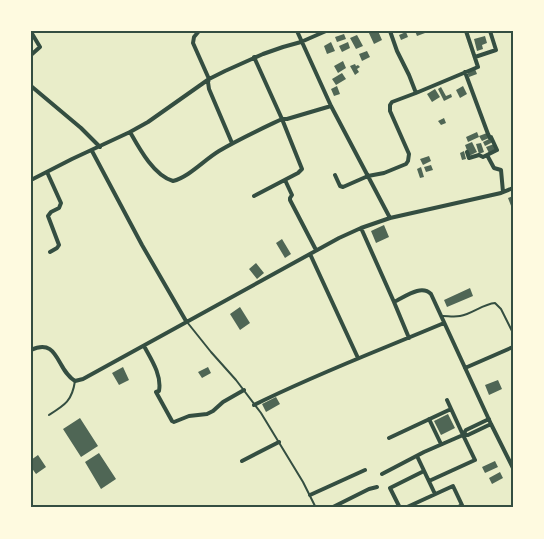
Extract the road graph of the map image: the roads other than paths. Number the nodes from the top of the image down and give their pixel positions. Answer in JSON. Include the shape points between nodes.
{"nodes":[{"id":1,"x":200,"y":31,"type":"edge"},
{"id":2,"x":297,"y":31,"type":"edge"},
{"id":3,"x":326,"y":31,"type":"edge"},
{"id":4,"x":390,"y":31,"type":"edge"},
{"id":5,"x":466,"y":31,"type":"edge"},
{"id":6,"x":490,"y":31,"type":"edge"},
{"id":7,"x":31,"y":32,"type":"edge"},
{"id":8,"x":301,"y":42,"type":"junction"},
{"id":9,"x":31,"y":55,"type":"edge"},
{"id":10,"x":474,"y":57,"type":"junction"},
{"id":11,"x":254,"y":58,"type":"junction"},
{"id":12,"x":466,"y":72,"type":"junction"},
{"id":13,"x":209,"y":79,"type":"junction"},
{"id":14,"x":31,"y":86,"type":"edge"},
{"id":15,"x":416,"y":93,"type":"junction"},
{"id":16,"x":331,"y":106,"type":"junction"},
{"id":17,"x":282,"y":119,"type":"junction"},
{"id":18,"x":130,"y":132,"type":"junction"},
{"id":19,"x":232,"y":143,"type":"junction"},
{"id":20,"x":100,"y":147,"type":"junction"},
{"id":21,"x":92,"y":150,"type":"junction"},
{"id":22,"x":467,"y":152,"type":"dead end"},
{"id":23,"x":487,"y":155,"type":"junction"},
{"id":24,"x":47,"y":172,"type":"junction"},
{"id":25,"x":335,"y":175,"type":"dead end"},
{"id":26,"x":368,"y":176,"type":"junction"},
{"id":27,"x":31,"y":180,"type":"edge"},
{"id":28,"x":285,"y":180,"type":"junction"},
{"id":29,"x":513,"y":188,"type":"edge"},
{"id":30,"x":503,"y":192,"type":"junction"},
{"id":31,"x":254,"y":196,"type":"dead end"},
{"id":32,"x":390,"y":218,"type":"junction"},
{"id":33,"x":360,"y":228,"type":"junction"},
{"id":34,"x":316,"y":250,"type":"junction"},
{"id":35,"x":50,"y":252,"type":"dead end"},
{"id":36,"x":310,"y":254,"type":"junction"},
{"id":37,"x":394,"y":302,"type":"junction"},
{"id":38,"x":440,"y":315,"type":"junction"},
{"id":39,"x":186,"y":321,"type":"junction"},
{"id":40,"x":444,"y":323,"type":"junction"},
{"id":41,"x":512,"y":331,"type":"edge"},
{"id":42,"x":409,"y":338,"type":"junction"},
{"id":43,"x":144,"y":346,"type":"junction"},
{"id":44,"x":513,"y":347,"type":"edge"},
{"id":45,"x":31,"y":350,"type":"edge"},
{"id":46,"x":358,"y":358,"type":"junction"},
{"id":47,"x":465,"y":368,"type":"junction"},
{"id":48,"x":74,"y":381,"type":"junction"},
{"id":49,"x":244,"y":390,"type":"junction"},
{"id":50,"x":447,"y":400,"type":"dead end"},
{"id":51,"x":254,"y":405,"type":"junction"},
{"id":52,"x":451,"y":409,"type":"junction"},
{"id":53,"x":49,"y":415,"type":"dead end"},
{"id":54,"x":429,"y":419,"type":"junction"},
{"id":55,"x":489,"y":420,"type":"junction"},
{"id":56,"x":491,"y":424,"type":"junction"},
{"id":57,"x":463,"y":434,"type":"junction"},
{"id":58,"x":389,"y":438,"type":"dead end"},
{"id":59,"x":279,"y":442,"type":"junction"},
{"id":60,"x":441,"y":444,"type":"junction"},
{"id":61,"x":417,"y":456,"type":"junction"},
{"id":62,"x":242,"y":460,"type":"dead end"},
{"id":63,"x":513,"y":468,"type":"edge"},
{"id":64,"x":365,"y":470,"type":"dead end"},
{"id":65,"x":424,"y":471,"type":"junction"},
{"id":66,"x":382,"y":474,"type":"dead end"},
{"id":67,"x":429,"y":481,"type":"junction"},
{"id":68,"x":377,"y":487,"type":"dead end"},
{"id":69,"x":435,"y":494,"type":"junction"},
{"id":70,"x":310,"y":495,"type":"junction"},
{"id":71,"x":316,"y":508,"type":"edge"},
{"id":72,"x":331,"y":508,"type":"edge"},
{"id":73,"x":400,"y":508,"type":"edge"},
{"id":74,"x":405,"y":508,"type":"edge"},
{"id":75,"x":457,"y":508,"type":"edge"}],
"edges":[{"from":1,"to":13,"type":"street","via":[[193,43]]},
{"from":2,"to":8,"type":"street"},
{"from":3,"to":8,"type":"street"},
{"from":4,"to":15,"type":"street"},
{"from":5,"to":10,"type":"street"},
{"from":6,"to":10,"type":"street","via":[[496,50]]},
{"from":7,"to":9,"type":"street","via":[[40,47]]},
{"from":8,"to":11,"type":"street"},
{"from":8,"to":16,"type":"street"},
{"from":10,"to":12,"type":"street","via":[[478,67]]},
{"from":11,"to":13,"type":"street"},
{"from":11,"to":17,"type":"street"},
{"from":12,"to":15,"type":"street"},
{"from":12,"to":23,"type":"street","via":[[488,134],[498,150]]},
{"from":13,"to":18,"type":"street"},
{"from":13,"to":19,"type":"street","via":[[209,89]]},
{"from":14,"to":20,"type":"street"},
{"from":15,"to":26,"type":"street","via":[[392,102],[390,108],[408,161],[384,173]]},
{"from":16,"to":17,"type":"street"},
{"from":16,"to":26,"type":"street"},
{"from":17,"to":19,"type":"street"},
{"from":17,"to":28,"type":"street","via":[[302,167],[300,172]]},
{"from":18,"to":19,"type":"street","via":[[160,174],[173,181]]},
{"from":18,"to":20,"type":"street"},
{"from":20,"to":21,"type":"street"},
{"from":21,"to":24,"type":"street"},
{"from":21,"to":39,"type":"street"},
{"from":22,"to":23,"type":"street","via":[[470,158]]},
{"from":23,"to":30,"type":"street","via":[[494,168],[501,170]]},
{"from":24,"to":27,"type":"street"},
{"from":24,"to":35,"type":"street","via":[[61,203],[49,215],[59,245]]},
{"from":25,"to":26,"type":"street","via":[[342,187]]},
{"from":26,"to":32,"type":"street"},
{"from":28,"to":31,"type":"street"},
{"from":28,"to":34,"type":"street","via":[[292,195],[290,200]]},
{"from":29,"to":30,"type":"street"},
{"from":30,"to":32,"type":"street"},
{"from":32,"to":33,"type":"street"},
{"from":33,"to":34,"type":"street"},
{"from":33,"to":37,"type":"street"},
{"from":34,"to":36,"type":"street"},
{"from":36,"to":39,"type":"street"},
{"from":36,"to":46,"type":"street"},
{"from":37,"to":38,"type":"street","via":[[418,291],[427,291]]},
{"from":37,"to":42,"type":"street"},
{"from":38,"to":40,"type":"street"},
{"from":38,"to":41,"type":"lane","via":[[458,317],[496,303]]},
{"from":39,"to":43,"type":"street"},
{"from":39,"to":49,"type":"lane"},
{"from":40,"to":42,"type":"street"},
{"from":40,"to":47,"type":"street"},
{"from":42,"to":46,"type":"street"},
{"from":43,"to":48,"type":"street","via":[[83,380]]},
{"from":43,"to":49,"type":"street","via":[[157,372],[160,387],[156,392],[174,422],[207,414]]},
{"from":44,"to":47,"type":"street"},
{"from":45,"to":48,"type":"street","via":[[41,346],[50,348]]},
{"from":46,"to":51,"type":"street"},
{"from":47,"to":55,"type":"street"},
{"from":48,"to":53,"type":"lane","via":[[68,403]]},
{"from":49,"to":51,"type":"lane"},
{"from":50,"to":52,"type":"street"},
{"from":51,"to":59,"type":"lane"},
{"from":52,"to":54,"type":"street"},
{"from":52,"to":57,"type":"street"},
{"from":54,"to":58,"type":"street"},
{"from":54,"to":60,"type":"street"},
{"from":55,"to":56,"type":"street"},
{"from":55,"to":57,"type":"street"},
{"from":56,"to":57,"type":"street","via":[[468,435]]},
{"from":56,"to":63,"type":"street"},
{"from":57,"to":60,"type":"street"},
{"from":57,"to":67,"type":"street","via":[[475,460]]},
{"from":59,"to":62,"type":"street"},
{"from":59,"to":70,"type":"lane"},
{"from":60,"to":61,"type":"street"},
{"from":61,"to":65,"type":"street"},
{"from":61,"to":66,"type":"street"},
{"from":64,"to":70,"type":"street"},
{"from":65,"to":67,"type":"street"},
{"from":65,"to":73,"type":"street","via":[[390,488]]},
{"from":67,"to":69,"type":"street"},
{"from":68,"to":72,"type":"street"},
{"from":69,"to":74,"type":"street"},
{"from":69,"to":75,"type":"street","via":[[454,486],[462,505]]},
{"from":70,"to":71,"type":"lane"}]}
